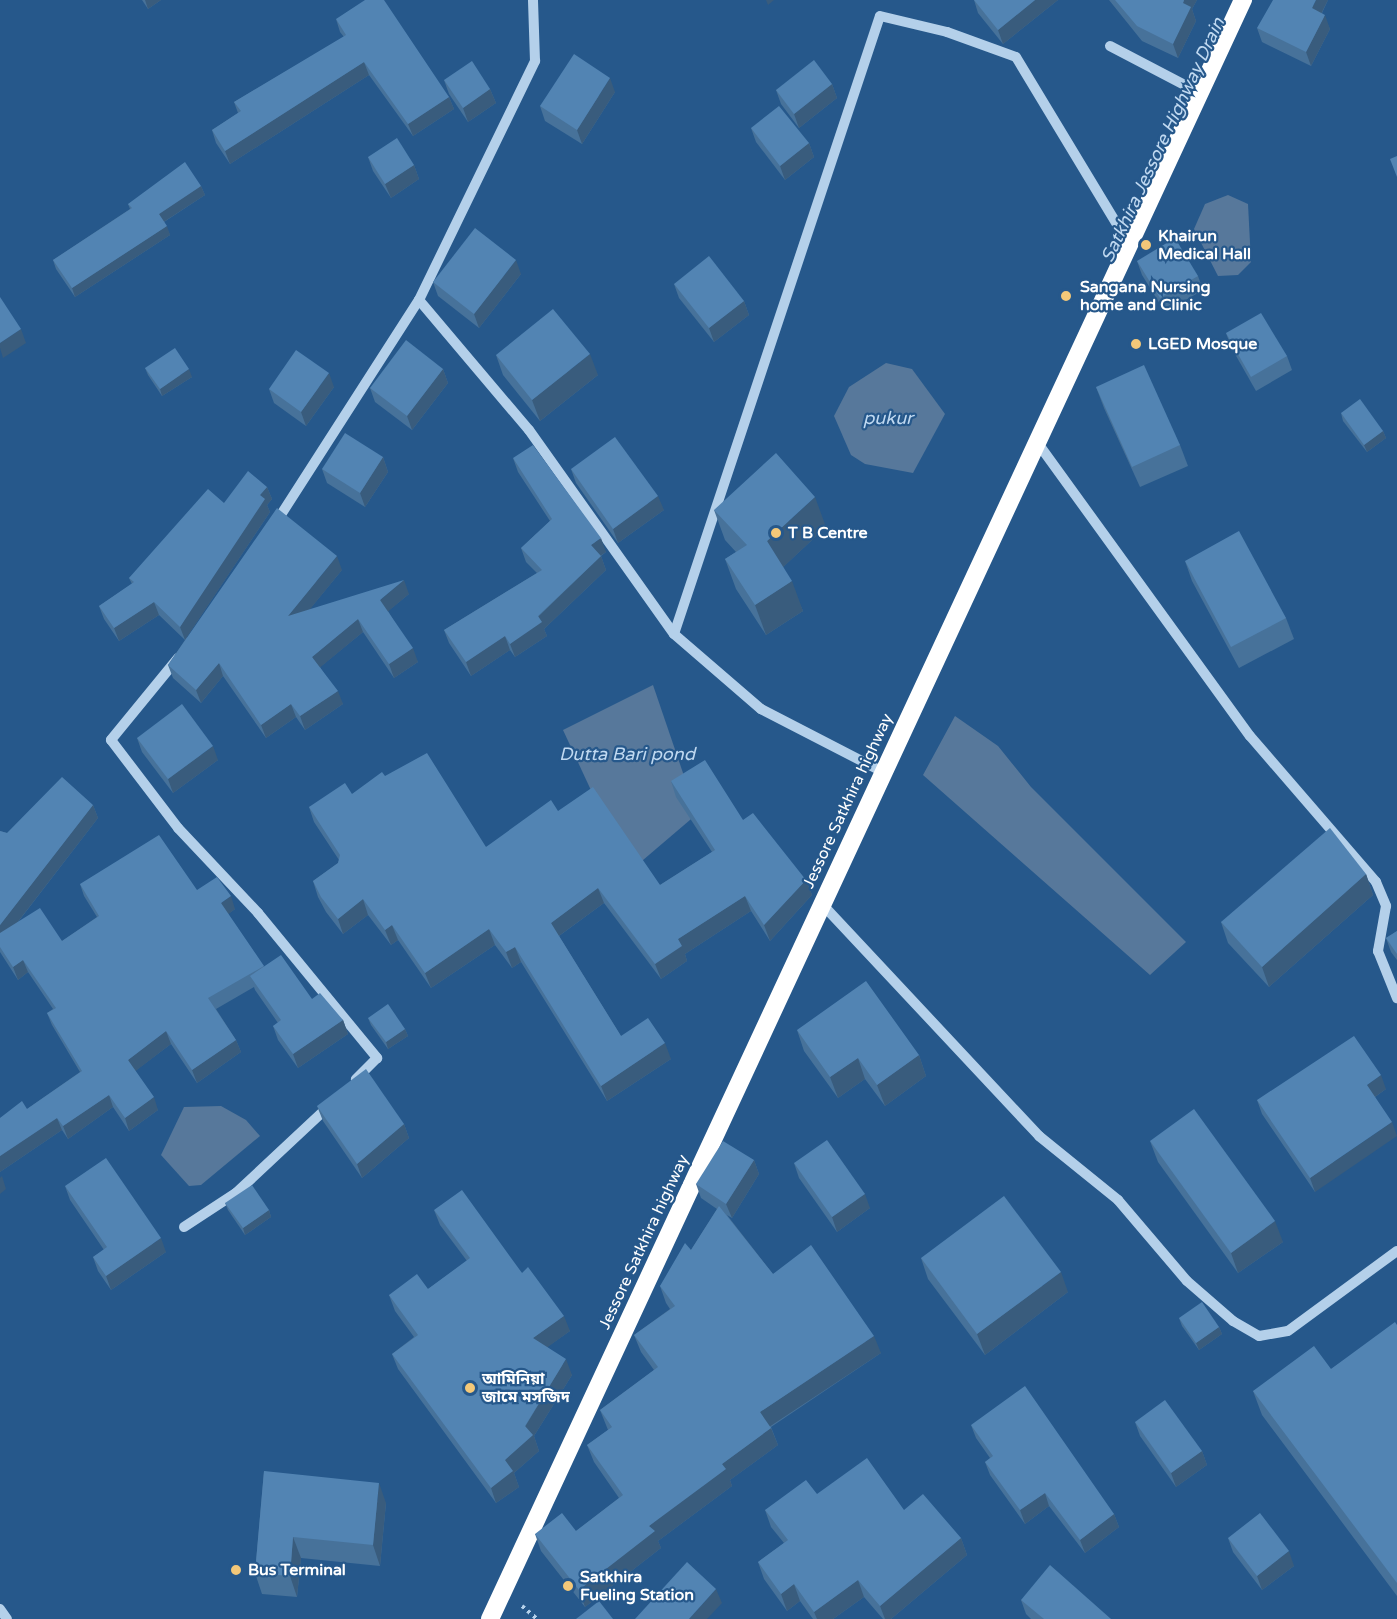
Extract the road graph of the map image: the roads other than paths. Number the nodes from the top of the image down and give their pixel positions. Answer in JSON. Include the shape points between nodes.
{"nodes":[{"id":1,"x":533,"y":0,"type":"edge"},
{"id":2,"x":1243,"y":0,"type":"edge"},
{"id":3,"x":1110,"y":46,"type":"dead end"},
{"id":4,"x":1200,"y":93,"type":"junction"},
{"id":5,"x":1129,"y":244,"type":"junction"},
{"id":6,"x":419,"y":300,"type":"junction"},
{"id":7,"x":1037,"y":442,"type":"junction"},
{"id":8,"x":264,"y":540,"type":"edge"},
{"id":9,"x":674,"y":634,"type":"junction"},
{"id":10,"x":185,"y":650,"type":"edge"},
{"id":11,"x":883,"y":772,"type":"junction"},
{"id":12,"x":822,"y":904,"type":"junction"},
{"id":13,"x":1397,"y":998,"type":"edge"},
{"id":14,"x":184,"y":1227,"type":"dead end"},
{"id":15,"x":1397,"y":1251,"type":"edge"},
{"id":16,"x":0,"y":1609,"type":"edge"},
{"id":17,"x":7,"y":1619,"type":"edge"},
{"id":18,"x":490,"y":1619,"type":"edge"}],
"edges":[{"from":1,"to":6,"type":"street","via":[[535,61]]},
{"from":2,"to":4,"type":"highway","name":"Jessore Satkhira highway"},
{"from":3,"to":4,"type":"street"},
{"from":4,"to":5,"type":"highway","name":"Jessore Satkhira highway"},
{"from":5,"to":7,"type":"highway","name":"Jessore Satkhira highway"},
{"from":5,"to":9,"type":"street","via":[[1016,57],[947,32],[880,16]]},
{"from":6,"to":8,"type":"street"},
{"from":6,"to":9,"type":"street","via":[[529,430]]},
{"from":7,"to":11,"type":"highway","name":"Jessore Satkhira highway"},
{"from":7,"to":13,"type":"street","via":[[1250,736],[1376,882],[1386,906],[1378,951]]},
{"from":9,"to":11,"type":"street","via":[[761,709]]},
{"from":10,"to":14,"type":"street","via":[[111,740],[178,828],[258,913],[377,1058],[236,1194]]},
{"from":11,"to":12,"type":"highway","name":"Jessore Satkhira highway"},
{"from":12,"to":15,"type":"street","via":[[1039,1136],[1118,1200],[1187,1281],[1233,1321],[1259,1336],[1288,1331]]},
{"from":12,"to":18,"type":"highway","name":"Jessore Satkhira highway"},
{"from":16,"to":17,"type":"street"}]}
